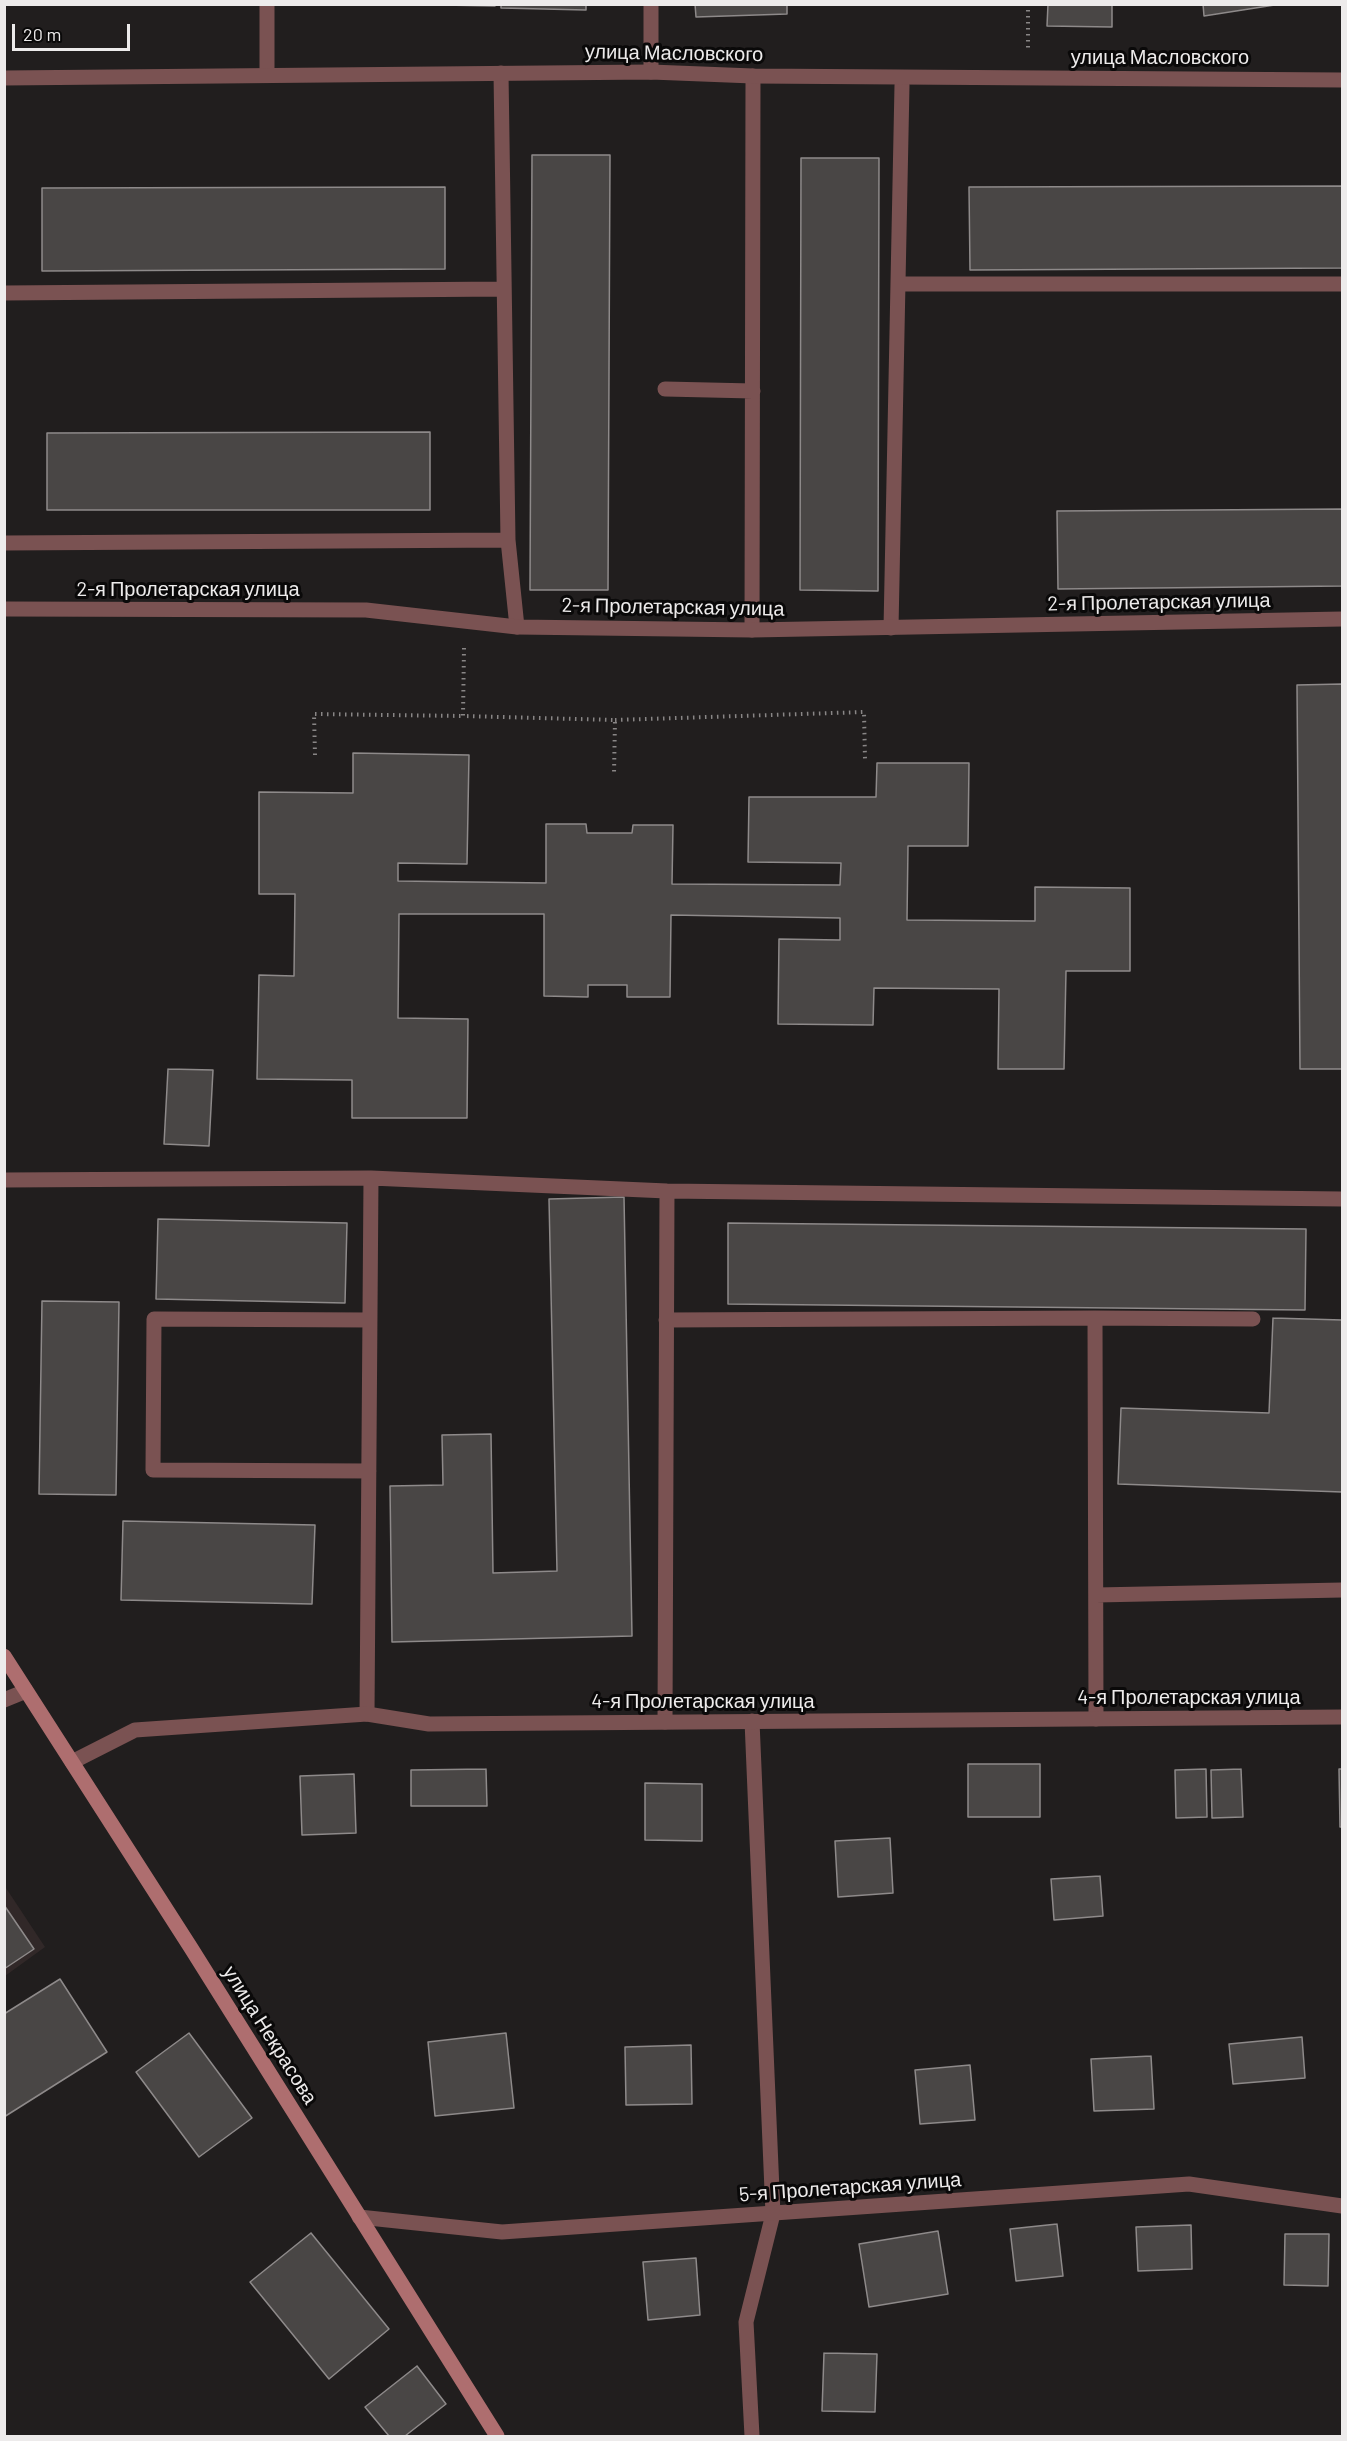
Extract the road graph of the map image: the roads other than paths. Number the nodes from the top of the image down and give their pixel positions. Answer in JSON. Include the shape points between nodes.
{"nodes":[{"id":1,"x":267,"y":4,"type":"edge"},
{"id":2,"x":651,"y":4,"type":"edge"},
{"id":3,"x":651,"y":72,"type":"junction"},
{"id":4,"x":501,"y":73,"type":"junction"},
{"id":5,"x":267,"y":75,"type":"junction"},
{"id":6,"x":753,"y":76,"type":"junction"},
{"id":7,"x":4,"y":78,"type":"edge"},
{"id":8,"x":1342,"y":80,"type":"edge"},
{"id":9,"x":902,"y":85,"type":"dead end"},
{"id":10,"x":899,"y":284,"type":"junction"},
{"id":11,"x":1342,"y":284,"type":"edge"},
{"id":12,"x":504,"y":289,"type":"junction"},
{"id":13,"x":4,"y":293,"type":"edge"},
{"id":14,"x":665,"y":389,"type":"dead end"},
{"id":15,"x":753,"y":391,"type":"junction"},
{"id":16,"x":508,"y":540,"type":"junction"},
{"id":17,"x":4,"y":543,"type":"edge"},
{"id":18,"x":4,"y":609,"type":"edge"},
{"id":19,"x":1342,"y":619,"type":"edge"},
{"id":20,"x":517,"y":627,"type":"junction"},
{"id":21,"x":891,"y":628,"type":"junction"},
{"id":22,"x":752,"y":630,"type":"junction"},
{"id":23,"x":371,"y":1178,"type":"junction"},
{"id":24,"x":4,"y":1180,"type":"edge"},
{"id":25,"x":667,"y":1191,"type":"junction"},
{"id":26,"x":1342,"y":1199,"type":"edge"},
{"id":27,"x":1095,"y":1318,"type":"junction"},
{"id":28,"x":1253,"y":1319,"type":"dead end"},
{"id":29,"x":370,"y":1320,"type":"junction"},
{"id":30,"x":666,"y":1320,"type":"junction"},
{"id":31,"x":369,"y":1471,"type":"junction"},
{"id":32,"x":1342,"y":1590,"type":"edge"},
{"id":33,"x":1096,"y":1595,"type":"junction"},
{"id":34,"x":4,"y":1656,"type":"edge"},
{"id":35,"x":26,"y":1690,"type":"junction"},
{"id":36,"x":4,"y":1700,"type":"edge"},
{"id":37,"x":367,"y":1714,"type":"junction"},
{"id":38,"x":1342,"y":1717,"type":"edge"},
{"id":39,"x":1096,"y":1719,"type":"junction"},
{"id":40,"x":752,"y":1721,"type":"junction"},
{"id":41,"x":664,"y":1722,"type":"junction"},
{"id":42,"x":72,"y":1762,"type":"junction"},
{"id":43,"x":1342,"y":2206,"type":"edge"},
{"id":44,"x":773,"y":2214,"type":"junction"},
{"id":45,"x":359,"y":2217,"type":"junction"},
{"id":46,"x":497,"y":2436,"type":"edge"},
{"id":47,"x":752,"y":2436,"type":"edge"}],
"edges":[{"from":1,"to":5,"type":"street"},
{"from":2,"to":3,"type":"street"},
{"from":3,"to":4,"type":"street","name":"улица Масловского"},
{"from":3,"to":6,"type":"street","name":"улица Масловского"},
{"from":4,"to":5,"type":"street","name":"улица Масловского"},
{"from":4,"to":12,"type":"street"},
{"from":5,"to":7,"type":"street","name":"улица Масловского"},
{"from":6,"to":8,"type":"street","name":"улица Масловского"},
{"from":6,"to":15,"type":"street"},
{"from":9,"to":10,"type":"street"},
{"from":10,"to":11,"type":"street"},
{"from":10,"to":21,"type":"street"},
{"from":12,"to":13,"type":"street"},
{"from":12,"to":16,"type":"street"},
{"from":14,"to":15,"type":"street"},
{"from":15,"to":22,"type":"street"},
{"from":16,"to":17,"type":"street"},
{"from":16,"to":20,"type":"street"},
{"from":18,"to":20,"type":"street","name":"2-я Пролетарская улица","via":[[366,610]]},
{"from":19,"to":21,"type":"street","name":"2-я Пролетарская улица"},
{"from":20,"to":22,"type":"street","name":"2-я Пролетарская улица"},
{"from":21,"to":22,"type":"street","name":"2-я Пролетарская улица"},
{"from":23,"to":24,"type":"street"},
{"from":23,"to":25,"type":"street"},
{"from":23,"to":29,"type":"street"},
{"from":25,"to":26,"type":"street"},
{"from":25,"to":30,"type":"street"},
{"from":27,"to":28,"type":"street"},
{"from":27,"to":30,"type":"street"},
{"from":27,"to":33,"type":"street"},
{"from":29,"to":31,"type":"street"},
{"from":29,"to":31,"type":"street","via":[[154,1319],[153,1458],[153,1470]]},
{"from":30,"to":41,"type":"street"},
{"from":31,"to":37,"type":"street"},
{"from":32,"to":33,"type":"street"},
{"from":33,"to":39,"type":"street"},
{"from":34,"to":35,"type":"street","name":"улица Некрасова"},
{"from":35,"to":36,"type":"street"},
{"from":35,"to":42,"type":"street","name":"улица Некрасова"},
{"from":37,"to":41,"type":"street","name":"4-я Пролетарская улица","via":[[429,1724]]},
{"from":37,"to":42,"type":"street","name":"4-я Пролетарская улица","via":[[135,1730]]},
{"from":38,"to":39,"type":"street","name":"4-я Пролетарская улица"},
{"from":39,"to":40,"type":"street","name":"4-я Пролетарская улица"},
{"from":40,"to":41,"type":"street","name":"4-я Пролетарская улица"},
{"from":40,"to":44,"type":"street"},
{"from":42,"to":45,"type":"street","name":"улица Некрасова"},
{"from":43,"to":44,"type":"street","name":"5-я Пролетарская улица","via":[[1188,2184]]},
{"from":44,"to":45,"type":"street","name":"5-я Пролетарская улица","via":[[502,2232]]},
{"from":44,"to":47,"type":"street","via":[[746,2322]]},
{"from":45,"to":46,"type":"street","name":"улица Некрасова"}]}
